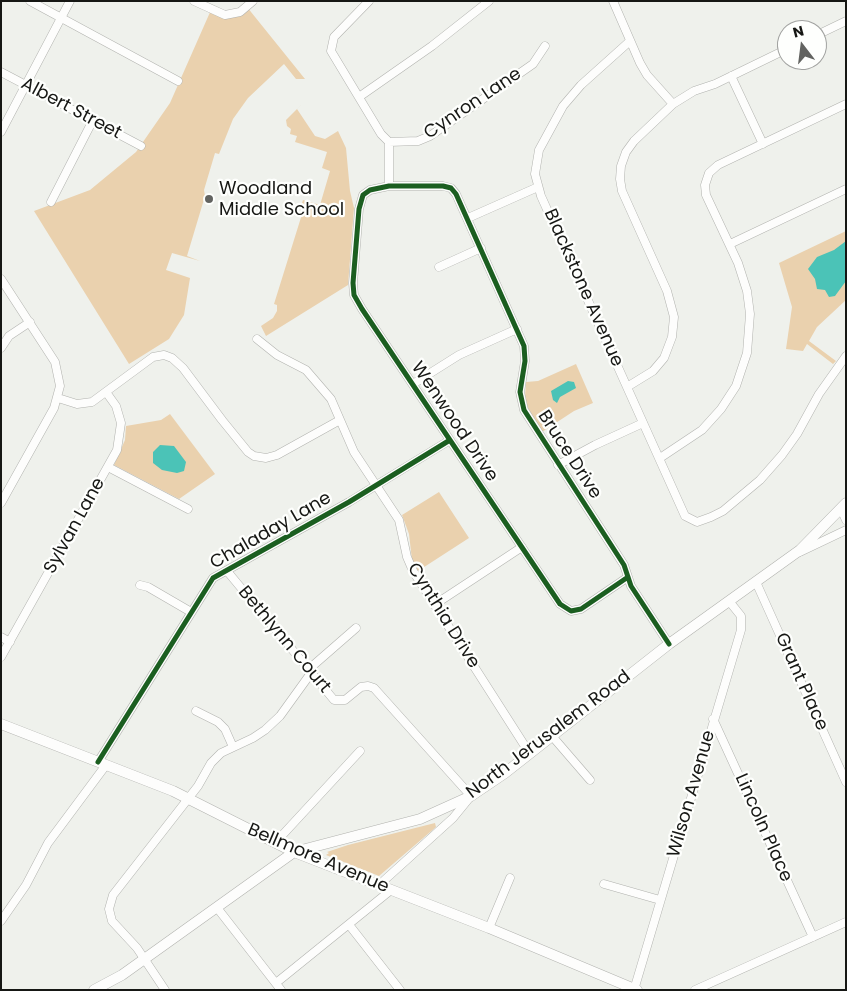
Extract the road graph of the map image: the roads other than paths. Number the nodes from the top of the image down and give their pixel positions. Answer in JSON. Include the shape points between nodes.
{"nodes":[{"id":1,"x":30,"y":1,"type":"edge"},
{"id":2,"x":70,"y":1,"type":"edge"},
{"id":3,"x":194,"y":1,"type":"edge"},
{"id":4,"x":369,"y":1,"type":"edge"},
{"id":5,"x":489,"y":1,"type":"edge"},
{"id":6,"x":613,"y":1,"type":"edge"},
{"id":7,"x":252,"y":2,"type":"edge"},
{"id":8,"x":61,"y":18,"type":"junction"},
{"id":9,"x":846,"y":20,"type":"edge"},
{"id":10,"x":827,"y":29,"type":"edge"},
{"id":11,"x":630,"y":41,"type":"junction"},
{"id":12,"x":545,"y":46,"type":"dead end"},
{"id":13,"x":777,"y":54,"type":"edge"},
{"id":14,"x":1,"y":72,"type":"edge"},
{"id":15,"x":731,"y":76,"type":"junction"},
{"id":16,"x":178,"y":81,"type":"dead end"},
{"id":17,"x":26,"y":85,"type":"junction"},
{"id":18,"x":359,"y":97,"type":"junction"},
{"id":19,"x":674,"y":104,"type":"junction"},
{"id":20,"x":846,"y":104,"type":"edge"},
{"id":21,"x":93,"y":120,"type":"junction"},
{"id":22,"x":1,"y":132,"type":"edge"},
{"id":23,"x":389,"y":142,"type":"junction"},
{"id":24,"x":763,"y":144,"type":"junction"},
{"id":25,"x":141,"y":146,"type":"dead end"},
{"id":26,"x":389,"y":186,"type":"junction"},
{"id":27,"x":538,"y":187,"type":"junction"},
{"id":28,"x":846,"y":189,"type":"edge"},
{"id":29,"x":51,"y":202,"type":"dead end"},
{"id":30,"x":468,"y":218,"type":"junction"},
{"id":31,"x":730,"y":244,"type":"junction"},
{"id":32,"x":480,"y":248,"type":"junction"},
{"id":33,"x":439,"y":267,"type":"dead end"},
{"id":34,"x":1,"y":279,"type":"edge"},
{"id":35,"x":30,"y":322,"type":"junction"},
{"id":36,"x":517,"y":329,"type":"junction"},
{"id":37,"x":257,"y":339,"type":"dead end"},
{"id":38,"x":1,"y":348,"type":"edge"},
{"id":39,"x":846,"y":356,"type":"edge"},
{"id":40,"x":413,"y":384,"type":"junction"},
{"id":41,"x":627,"y":387,"type":"junction"},
{"id":42,"x":106,"y":392,"type":"junction"},
{"id":43,"x":58,"y":398,"type":"junction"},
{"id":44,"x":340,"y":420,"type":"junction"},
{"id":45,"x":644,"y":423,"type":"junction"},
{"id":46,"x":450,"y":440,"type":"junction"},
{"id":47,"x":660,"y":458,"type":"junction"},
{"id":48,"x":558,"y":465,"type":"junction"},
{"id":49,"x":108,"y":467,"type":"junction"},
{"id":50,"x":376,"y":486,"type":"junction"},
{"id":51,"x":1,"y":502,"type":"edge"},
{"id":52,"x":843,"y":506,"type":"edge"},
{"id":53,"x":188,"y":510,"type":"dead end"},
{"id":54,"x":846,"y":520,"type":"edge"},
{"id":55,"x":846,"y":530,"type":"edge"},
{"id":56,"x":522,"y":548,"type":"junction"},
{"id":57,"x":792,"y":556,"type":"junction"},
{"id":58,"x":227,"y":571,"type":"junction"},
{"id":59,"x":628,"y":577,"type":"junction"},
{"id":60,"x":756,"y":582,"type":"junction"},
{"id":61,"x":140,"y":585,"type":"dead end"},
{"id":62,"x":729,"y":601,"type":"junction"},
{"id":63,"x":434,"y":605,"type":"junction"},
{"id":64,"x":191,"y":612,"type":"junction"},
{"id":65,"x":356,"y":628,"type":"dead end"},
{"id":66,"x":1,"y":637,"type":"edge"},
{"id":67,"x":10,"y":642,"type":"junction"},
{"id":68,"x":669,"y":644,"type":"junction"},
{"id":69,"x":1,"y":657,"type":"edge"},
{"id":70,"x":310,"y":671,"type":"junction"},
{"id":71,"x":196,"y":711,"type":"dead end"},
{"id":72,"x":713,"y":719,"type":"junction"},
{"id":73,"x":1,"y":724,"type":"edge"},
{"id":74,"x":552,"y":736,"type":"junction"},
{"id":75,"x":233,"y":747,"type":"junction"},
{"id":76,"x":360,"y":751,"type":"dead end"},
{"id":77,"x":530,"y":754,"type":"junction"},
{"id":78,"x":102,"y":764,"type":"junction"},
{"id":79,"x":590,"y":780,"type":"dead end"},
{"id":80,"x":846,"y":782,"type":"edge"},
{"id":81,"x":471,"y":796,"type":"junction"},
{"id":82,"x":188,"y":799,"type":"junction"},
{"id":83,"x":275,"y":843,"type":"junction"},
{"id":84,"x":294,"y":852,"type":"junction"},
{"id":85,"x":510,"y":878,"type":"dead end"},
{"id":86,"x":604,"y":884,"type":"dead end"},
{"id":87,"x":379,"y":885,"type":"junction"},
{"id":88,"x":391,"y":890,"type":"junction"},
{"id":89,"x":660,"y":900,"type":"junction"},
{"id":90,"x":218,"y":908,"type":"junction"},
{"id":91,"x":1,"y":921,"type":"edge"},
{"id":92,"x":846,"y":922,"type":"edge"},
{"id":93,"x":350,"y":926,"type":"junction"},
{"id":94,"x":489,"y":928,"type":"junction"},
{"id":95,"x":813,"y":937,"type":"junction"},
{"id":96,"x":144,"y":959,"type":"junction"},
{"id":97,"x":278,"y":986,"type":"edge"},
{"id":98,"x":635,"y":989,"type":"edge"},
{"id":99,"x":94,"y":990,"type":"edge"},
{"id":100,"x":165,"y":990,"type":"edge"},
{"id":101,"x":400,"y":990,"type":"edge"},
{"id":102,"x":695,"y":990,"type":"edge"}],
"edges":[{"from":1,"to":8,"type":"street"},
{"from":2,"to":8,"type":"street"},
{"from":3,"to":7,"type":"street","via":[[225,15],[240,12]]},
{"from":4,"to":18,"type":"street","via":[[334,37],[331,46],[336,62]]},
{"from":5,"to":18,"type":"street"},
{"from":6,"to":11,"type":"street"},
{"from":8,"to":16,"type":"street"},
{"from":8,"to":17,"type":"street"},
{"from":9,"to":10,"type":"street"},
{"from":11,"to":19,"type":"street","via":[[647,74]]},
{"from":11,"to":27,"type":"street","name":"Blackstone Avenue","via":[[581,85],[563,106],[538,155],[535,174]]},
{"from":12,"to":23,"type":"street","name":"Cynron Lane","via":[[533,64],[430,136],[418,141]]},
{"from":13,"to":15,"type":"street"},
{"from":14,"to":17,"type":"street","name":"Albert Street"},
{"from":15,"to":19,"type":"street","via":[[694,91]]},
{"from":15,"to":24,"type":"street"},
{"from":17,"to":21,"type":"street","name":"Albert Street"},
{"from":17,"to":22,"type":"street"},
{"from":18,"to":23,"type":"street"},
{"from":19,"to":41,"type":"street","via":[[634,141],[621,166],[622,191],[668,291],[674,317],[672,337],[664,358],[653,371]]},
{"from":20,"to":24,"type":"street"},
{"from":21,"to":25,"type":"street","name":"Albert Street"},
{"from":21,"to":29,"type":"street"},
{"from":23,"to":26,"type":"street"},
{"from":24,"to":31,"type":"street","via":[[718,165],[707,176],[706,195]]},
{"from":26,"to":30,"type":"street","name":"Bruce Drive","via":[[451,188]]},
{"from":26,"to":40,"type":"street","name":"Wenwood Drive","via":[[370,190],[360,201],[354,295]]},
{"from":27,"to":30,"type":"street"},
{"from":27,"to":41,"type":"street","name":"Blackstone Avenue"},
{"from":28,"to":31,"type":"street"},
{"from":30,"to":32,"type":"street","name":"Bruce Drive"},
{"from":31,"to":47,"type":"street","via":[[743,276],[750,314],[750,337],[742,372],[729,398],[711,421]]},
{"from":32,"to":33,"type":"street"},
{"from":32,"to":36,"type":"street","name":"Bruce Drive"},
{"from":34,"to":35,"type":"street"},
{"from":35,"to":38,"type":"street","via":[[9,336]]},
{"from":35,"to":43,"type":"street","via":[[55,362],[60,386]]},
{"from":36,"to":40,"type":"street","via":[[453,358]]},
{"from":36,"to":48,"type":"street","name":"Bruce Drive","via":[[525,353],[520,392],[524,410]]},
{"from":37,"to":44,"type":"street","name":"Cynthia Drive","via":[[269,350],[314,376],[331,399]]},
{"from":39,"to":47,"type":"street","name":"Blackstone Avenue","via":[[782,455],[760,480],[723,510],[697,522],[685,516]]},
{"from":40,"to":46,"type":"street","name":"Wenwood Drive"},
{"from":41,"to":45,"type":"street","name":"Blackstone Avenue"},
{"from":42,"to":43,"type":"street","via":[[92,402],[77,404]]},
{"from":42,"to":44,"type":"street","via":[[153,358],[164,355],[172,358],[248,452],[262,458],[277,455]]},
{"from":42,"to":49,"type":"street","name":"Sylvan Lane","via":[[119,412],[122,429],[117,450]]},
{"from":43,"to":51,"type":"street"},
{"from":44,"to":50,"type":"street","name":"Cynthia Drive","via":[[354,452]]},
{"from":45,"to":47,"type":"street","name":"Blackstone Avenue"},
{"from":45,"to":48,"type":"street"},
{"from":46,"to":50,"type":"street","name":"Chaladay Lane"},
{"from":46,"to":56,"type":"street","name":"Wenwood Drive"},
{"from":48,"to":59,"type":"street","name":"Bruce Drive","via":[[624,565]]},
{"from":49,"to":53,"type":"street"},
{"from":49,"to":67,"type":"street","name":"Sylvan Lane"},
{"from":50,"to":58,"type":"street","name":"Chaladay Lane"},
{"from":50,"to":63,"type":"street","name":"Cynthia Drive","via":[[399,520],[408,561]]},
{"from":52,"to":54,"type":"street"},
{"from":52,"to":57,"type":"main road","name":"North Jerusalem Road"},
{"from":55,"to":57,"type":"street"},
{"from":56,"to":59,"type":"street","name":"Wenwood Drive","via":[[560,604],[571,611],[581,608]]},
{"from":56,"to":63,"type":"street"},
{"from":57,"to":60,"type":"main road","name":"North Jerusalem Road"},
{"from":58,"to":64,"type":"street","name":"Chaladay Lane","via":[[210,581]]},
{"from":58,"to":70,"type":"street","name":"Bethlynn Court"},
{"from":59,"to":68,"type":"street","name":"Bruce Drive"},
{"from":60,"to":62,"type":"main road","name":"North Jerusalem Road"},
{"from":60,"to":80,"type":"street","name":"Grant Place"},
{"from":61,"to":64,"type":"street"},
{"from":62,"to":68,"type":"main road","name":"North Jerusalem Road"},
{"from":62,"to":72,"type":"street","name":"Wilson Avenue","via":[[741,616],[741,630]]},
{"from":63,"to":77,"type":"street","name":"Cynthia Drive"},
{"from":64,"to":78,"type":"street","name":"Chaladay Lane"},
{"from":65,"to":70,"type":"street"},
{"from":66,"to":67,"type":"street"},
{"from":67,"to":69,"type":"street","name":"Sylvan Lane"},
{"from":68,"to":74,"type":"main road","name":"North Jerusalem Road"},
{"from":70,"to":75,"type":"street","via":[[280,716],[265,730]]},
{"from":70,"to":81,"type":"street","name":"Bethlynn Court","via":[[339,702],[361,688],[374,688]]},
{"from":71,"to":75,"type":"street","via":[[218,722]]},
{"from":72,"to":89,"type":"street","name":"Wilson Avenue"},
{"from":72,"to":95,"type":"street","name":"Lincoln Place"},
{"from":73,"to":78,"type":"main road","name":"Bellmore Avenue"},
{"from":74,"to":77,"type":"main road","name":"North Jerusalem Road"},
{"from":74,"to":79,"type":"street"},
{"from":75,"to":82,"type":"street","via":[[211,763]]},
{"from":76,"to":83,"type":"street"},
{"from":77,"to":81,"type":"main road","name":"North Jerusalem Road"},
{"from":78,"to":82,"type":"main road","name":"Bellmore Avenue"},
{"from":78,"to":91,"type":"street","name":"Chaladay Lane","via":[[48,843],[26,885]]},
{"from":81,"to":84,"type":"main road","name":"North Jerusalem Road","via":[[420,819]]},
{"from":81,"to":87,"type":"street","via":[[453,818]]},
{"from":82,"to":83,"type":"main road","name":"Bellmore Avenue"},
{"from":82,"to":96,"type":"street","via":[[113,896],[109,909],[112,921]]},
{"from":83,"to":84,"type":"main road","name":"Bellmore Avenue"},
{"from":84,"to":87,"type":"main road","name":"Bellmore Avenue"},
{"from":84,"to":90,"type":"main road","name":"North Jerusalem Road"},
{"from":85,"to":94,"type":"street"},
{"from":86,"to":89,"type":"street"},
{"from":87,"to":88,"type":"main road","name":"Bellmore Avenue"},
{"from":88,"to":93,"type":"street"},
{"from":88,"to":94,"type":"main road","name":"Bellmore Avenue"},
{"from":89,"to":98,"type":"street","name":"Wilson Avenue"},
{"from":90,"to":96,"type":"main road","name":"North Jerusalem Road"},
{"from":90,"to":97,"type":"street"},
{"from":92,"to":95,"type":"street"},
{"from":93,"to":97,"type":"street"},
{"from":93,"to":101,"type":"street"},
{"from":94,"to":98,"type":"main road","name":"Bellmore Avenue"},
{"from":95,"to":102,"type":"street"},
{"from":96,"to":99,"type":"main road","name":"North Jerusalem Road"},
{"from":96,"to":100,"type":"street"}]}
